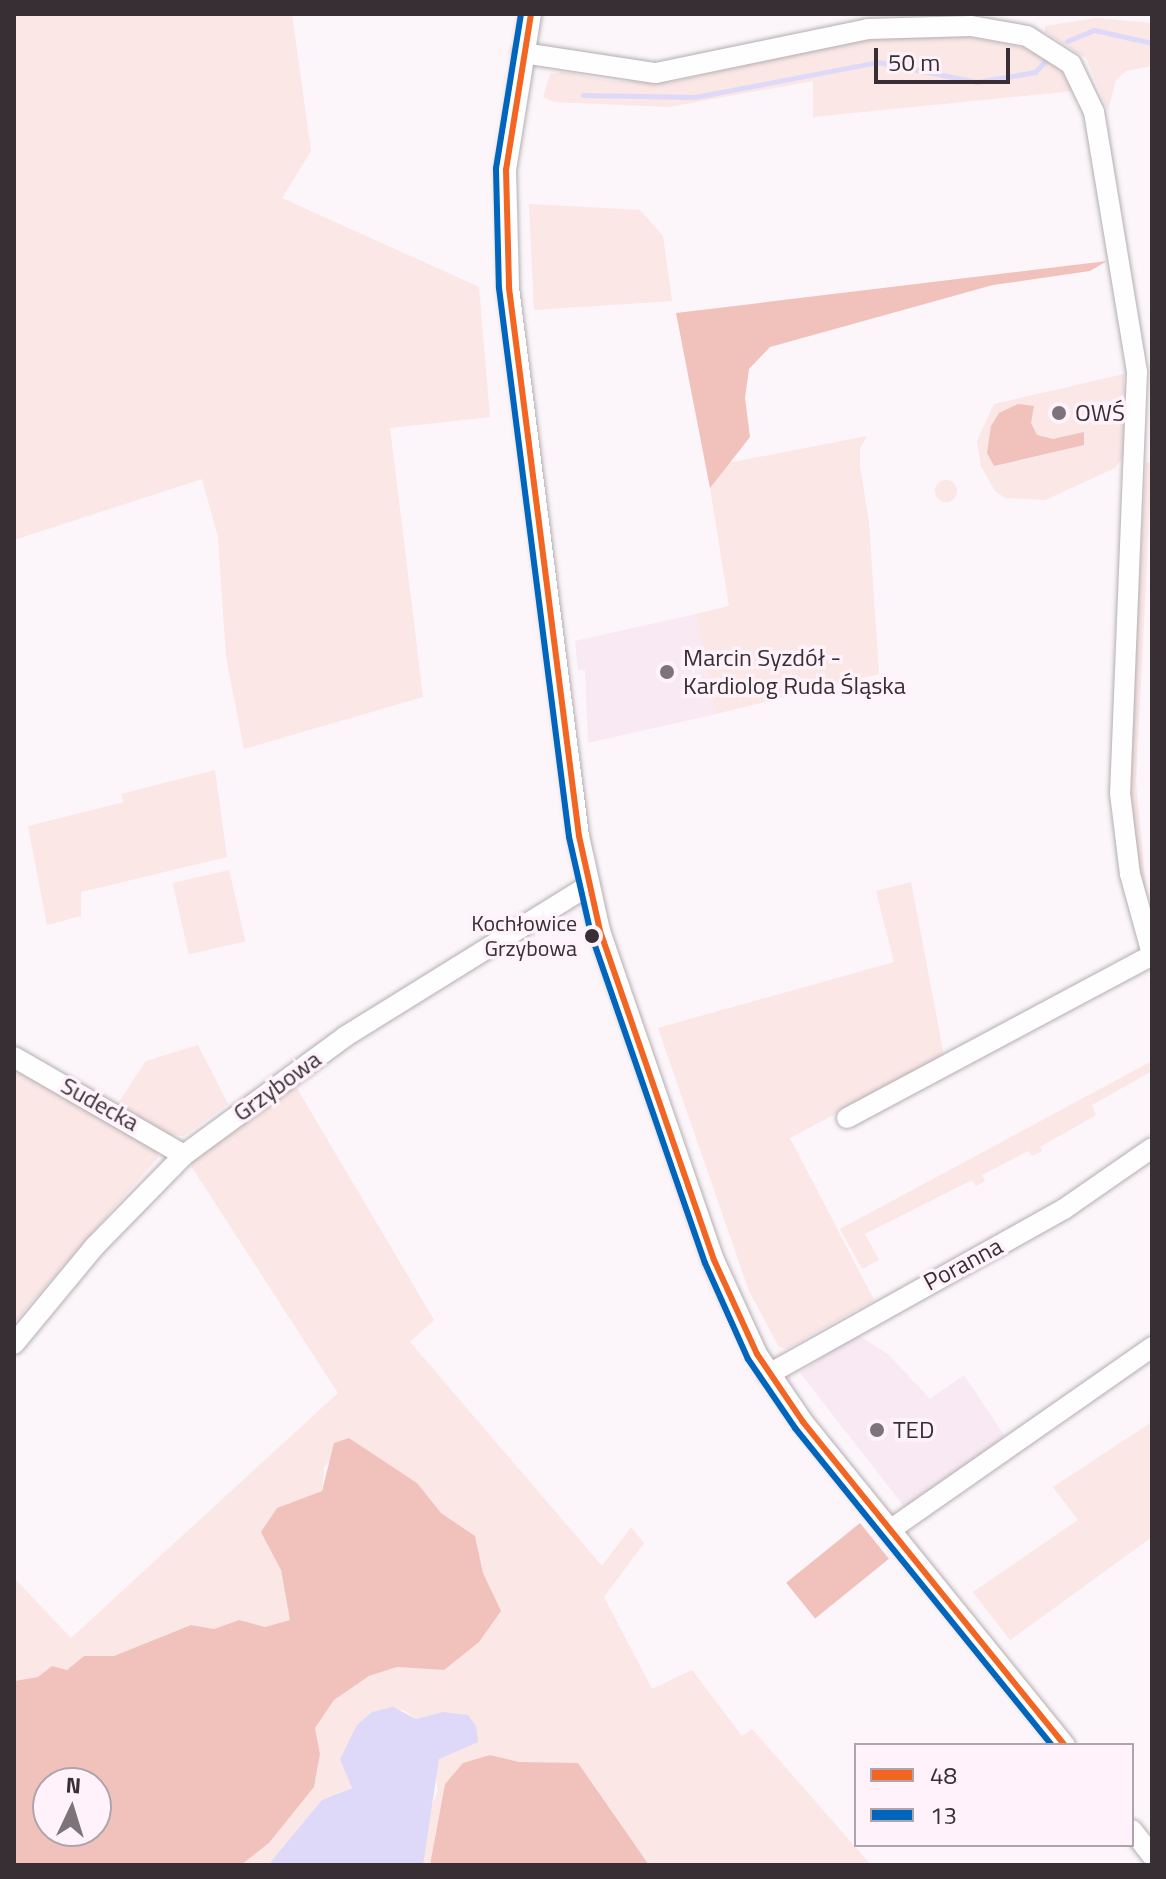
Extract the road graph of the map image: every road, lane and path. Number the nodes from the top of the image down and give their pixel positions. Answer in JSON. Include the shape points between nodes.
{"nodes":[{"id":1,"x":531,"y":14,"type":"edge"},
{"id":2,"x":523,"y":53,"type":"junction"},
{"id":3,"x":588,"y":886,"type":"junction"},
{"id":4,"x":1152,"y":955,"type":"edge"},
{"id":5,"x":14,"y":1057,"type":"edge"},
{"id":6,"x":847,"y":1118,"type":"dead end"},
{"id":7,"x":1152,"y":1148,"type":"edge"},
{"id":8,"x":184,"y":1155,"type":"junction"},
{"id":9,"x":14,"y":1344,"type":"edge"},
{"id":10,"x":1152,"y":1347,"type":"edge"},
{"id":11,"x":769,"y":1374,"type":"junction"},
{"id":12,"x":890,"y":1530,"type":"junction"},
{"id":13,"x":1063,"y":1743,"type":"edge"},
{"id":14,"x":1134,"y":1833,"type":"edge"},
{"id":15,"x":1152,"y":1856,"type":"edge"}],
"edges":[{"from":1,"to":2,"type":"street"},
{"from":2,"to":3,"type":"street","via":[[506,170],[509,288]]},
{"from":2,"to":4,"type":"street","via":[[656,73],[868,29],[971,26],[1027,36],[1071,64],[1094,112],[1137,372],[1120,793],[1133,886]]},
{"from":3,"to":8,"type":"street","name":"Grzybowa","via":[[346,1036]]},
{"from":3,"to":11,"type":"street","via":[[714,1260]]},
{"from":4,"to":6,"type":"street"},
{"from":5,"to":8,"type":"street","name":"Sudecka"},
{"from":7,"to":11,"type":"street","name":"Poranna","via":[[1064,1209]]},
{"from":8,"to":9,"type":"street","name":"Grzybowa","via":[[95,1246]]},
{"from":10,"to":12,"type":"street"},
{"from":11,"to":12,"type":"street"},
{"from":12,"to":13,"type":"street"},
{"from":14,"to":15,"type":"street"}]}
